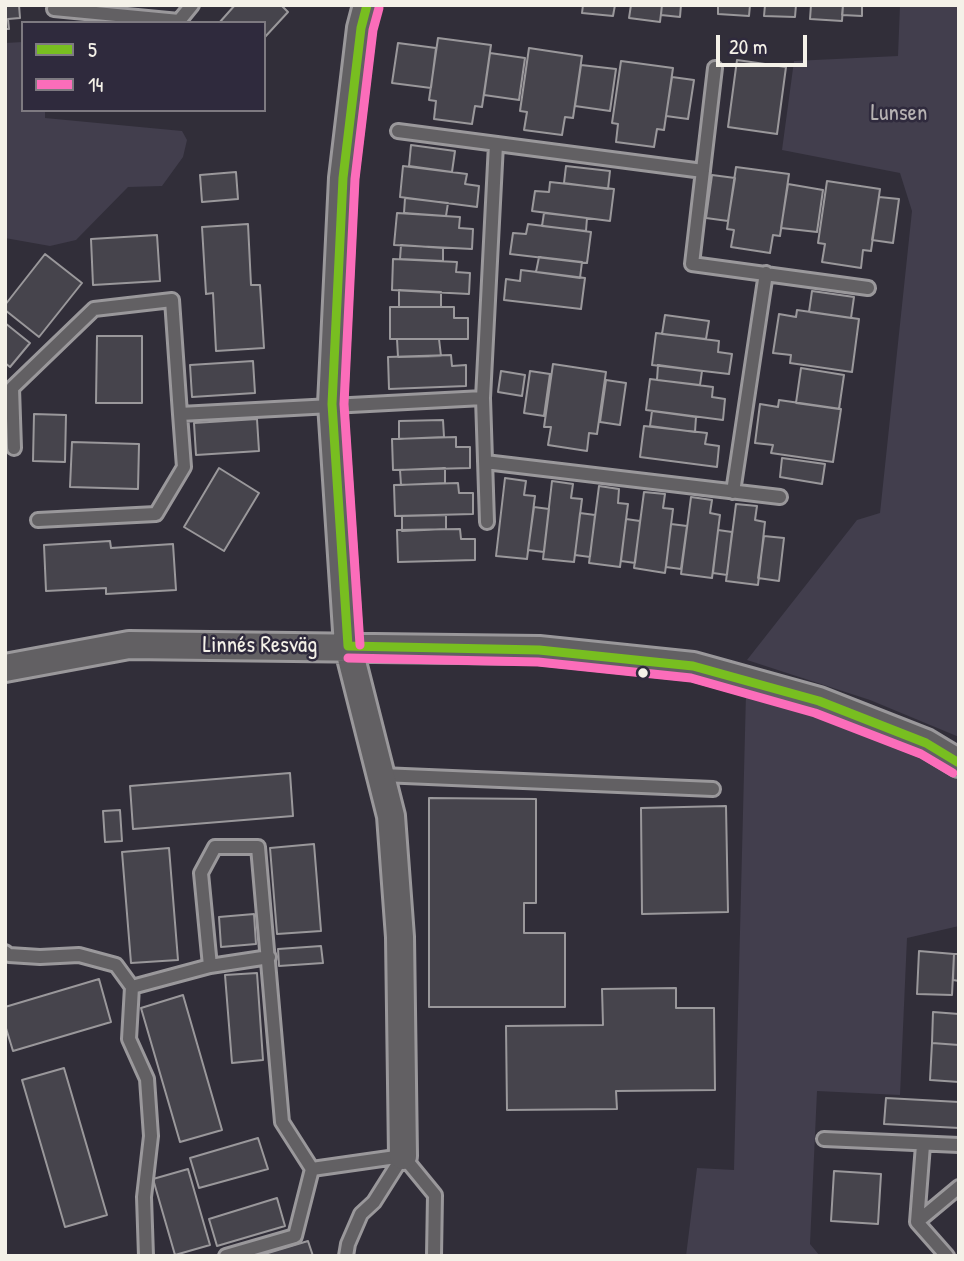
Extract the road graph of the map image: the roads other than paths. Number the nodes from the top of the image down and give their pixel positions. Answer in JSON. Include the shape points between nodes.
{"nodes":[{"id":1,"x":192,"y":5,"type":"edge"},
{"id":2,"x":368,"y":5,"type":"edge"},
{"id":3,"x":54,"y":9,"type":"dead end"},
{"id":4,"x":715,"y":68,"type":"dead end"},
{"id":5,"x":398,"y":131,"type":"dead end"},
{"id":6,"x":496,"y":144,"type":"junction"},
{"id":7,"x":703,"y":171,"type":"junction"},
{"id":8,"x":766,"y":273,"type":"junction"},
{"id":9,"x":868,"y":288,"type":"dead end"},
{"id":10,"x":9,"y":386,"type":"edge"},
{"id":11,"x":483,"y":398,"type":"junction"},
{"id":12,"x":332,"y":404,"type":"junction"},
{"id":13,"x":180,"y":414,"type":"junction"},
{"id":14,"x":14,"y":448,"type":"dead end"},
{"id":15,"x":485,"y":462,"type":"junction"},
{"id":16,"x":733,"y":492,"type":"junction"},
{"id":17,"x":780,"y":497,"type":"dead end"},
{"id":18,"x":38,"y":520,"type":"dead end"},
{"id":19,"x":487,"y":522,"type":"dead end"},
{"id":20,"x":348,"y":646,"type":"junction"},
{"id":21,"x":5,"y":668,"type":"edge"},
{"id":22,"x":959,"y":763,"type":"edge"},
{"id":23,"x":380,"y":775,"type":"junction"},
{"id":24,"x":713,"y":789,"type":"dead end"},
{"id":25,"x":5,"y":952,"type":"edge"},
{"id":26,"x":269,"y":957,"type":"junction"},
{"id":27,"x":210,"y":966,"type":"junction"},
{"id":28,"x":132,"y":987,"type":"junction"},
{"id":29,"x":824,"y":1139,"type":"dead end"},
{"id":30,"x":923,"y":1145,"type":"junction"},
{"id":31,"x":959,"y":1145,"type":"edge"},
{"id":32,"x":403,"y":1156,"type":"junction"},
{"id":33,"x":312,"y":1169,"type":"junction"},
{"id":34,"x":959,"y":1186,"type":"edge"},
{"id":35,"x":917,"y":1222,"type":"junction"},
{"id":36,"x":146,"y":1256,"type":"edge"},
{"id":37,"x":226,"y":1256,"type":"edge"},
{"id":38,"x":346,"y":1256,"type":"edge"},
{"id":39,"x":434,"y":1256,"type":"edge"},
{"id":40,"x":947,"y":1256,"type":"edge"}],
"edges":[{"from":1,"to":3,"type":"lane","via":[[179,21]]},
{"from":2,"to":12,"type":"street","via":[[361,28],[343,178]]},
{"from":4,"to":7,"type":"lane"},
{"from":5,"to":6,"type":"lane"},
{"from":6,"to":7,"type":"lane"},
{"from":6,"to":11,"type":"lane"},
{"from":7,"to":8,"type":"lane","via":[[692,264]]},
{"from":8,"to":9,"type":"lane"},
{"from":8,"to":16,"type":"lane"},
{"from":10,"to":13,"type":"lane","via":[[94,309],[172,300]]},
{"from":10,"to":14,"type":"lane"},
{"from":11,"to":12,"type":"lane"},
{"from":11,"to":15,"type":"lane"},
{"from":12,"to":13,"type":"lane"},
{"from":12,"to":20,"type":"street"},
{"from":13,"to":18,"type":"lane","via":[[184,467],[156,514]]},
{"from":15,"to":16,"type":"lane"},
{"from":15,"to":19,"type":"lane"},
{"from":16,"to":17,"type":"lane"},
{"from":20,"to":21,"type":"street","name":"Linnés Resväg","via":[[128,645]]},
{"from":20,"to":22,"type":"street","name":"Linnés Resväg","via":[[540,650],[693,666],[819,701],[926,743]]},
{"from":20,"to":23,"type":"street"},
{"from":23,"to":24,"type":"lane"},
{"from":23,"to":32,"type":"street","via":[[391,816],[400,937]]},
{"from":25,"to":28,"type":"lane","via":[[40,957],[79,955],[116,965]]},
{"from":26,"to":27,"type":"lane"},
{"from":26,"to":27,"type":"lane","via":[[258,847],[215,847],[201,873]]},
{"from":26,"to":33,"type":"lane","via":[[282,1122]]},
{"from":27,"to":28,"type":"lane"},
{"from":28,"to":36,"type":"lane","via":[[129,1039],[147,1079],[151,1136],[144,1197]]},
{"from":29,"to":30,"type":"lane"},
{"from":30,"to":31,"type":"lane"},
{"from":30,"to":35,"type":"lane"},
{"from":32,"to":33,"type":"lane"},
{"from":32,"to":38,"type":"lane","via":[[361,1214]]},
{"from":32,"to":39,"type":"lane","via":[[435,1195]]},
{"from":33,"to":37,"type":"lane","via":[[295,1236]]},
{"from":34,"to":35,"type":"lane"},
{"from":35,"to":40,"type":"lane"}]}
